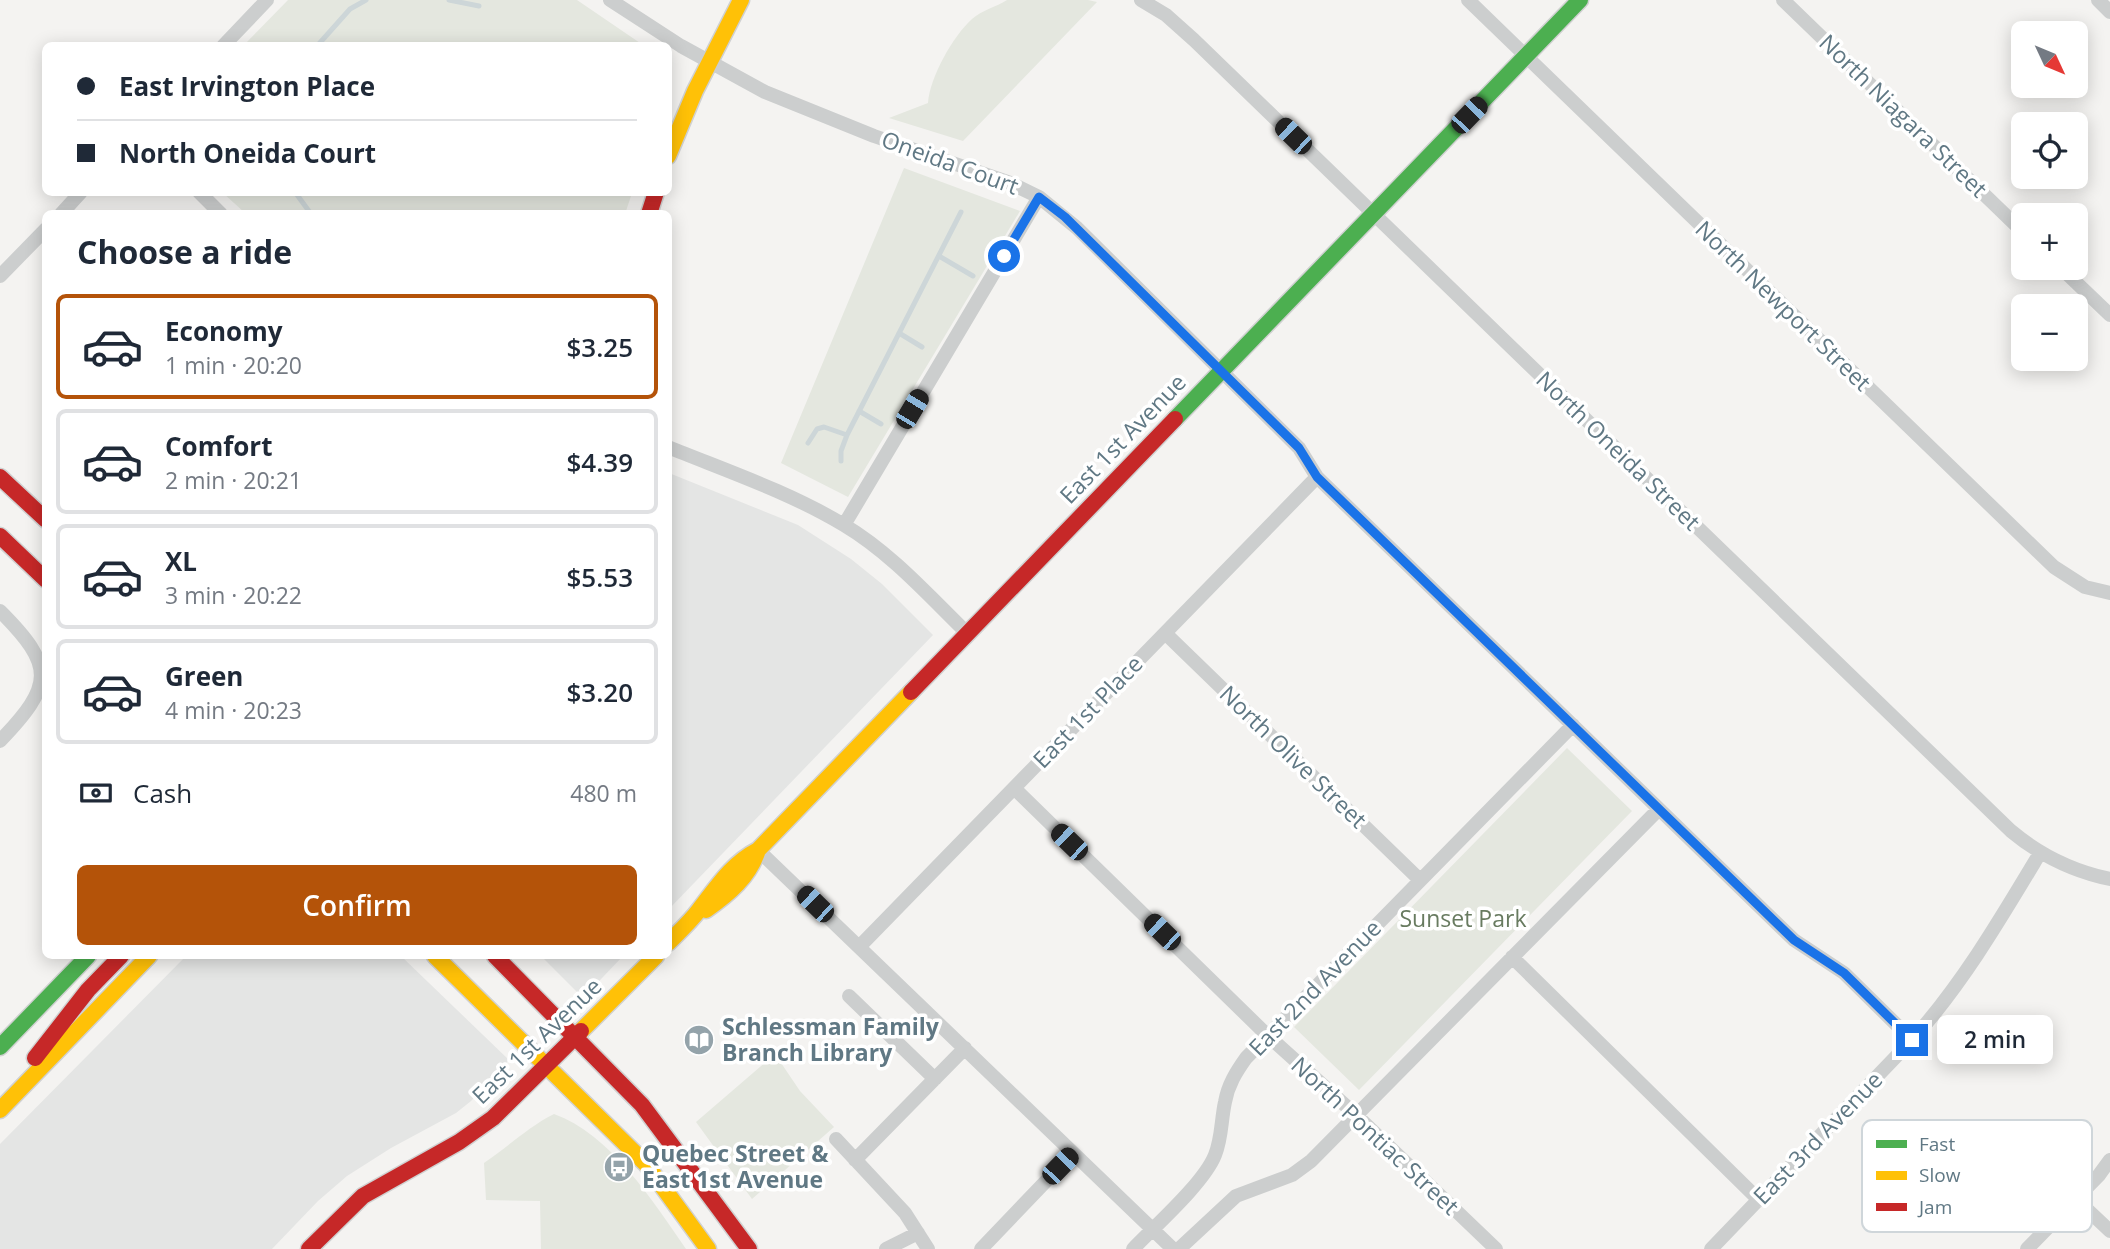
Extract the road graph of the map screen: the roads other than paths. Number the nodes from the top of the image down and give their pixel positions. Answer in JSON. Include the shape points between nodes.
{"nodes":[{"id":1,"x":267,"y":0,"type":"edge"},
{"id":2,"x":610,"y":0,"type":"edge"},
{"id":3,"x":741,"y":0,"type":"edge"},
{"id":4,"x":1141,"y":0,"type":"edge"},
{"id":5,"x":1468,"y":0,"type":"edge"},
{"id":6,"x":1580,"y":0,"type":"edge"},
{"id":7,"x":1783,"y":0,"type":"edge"},
{"id":8,"x":2098,"y":0,"type":"edge"},
{"id":9,"x":2110,"y":12,"type":"edge"},
{"id":10,"x":227,"y":42,"type":"edge"},
{"id":11,"x":1526,"y":56,"type":"junction"},
{"id":12,"x":709,"y":63,"type":"junction"},
{"id":13,"x":672,"y":146,"type":"edge"},
{"id":14,"x":77,"y":196,"type":"edge"},
{"id":15,"x":203,"y":196,"type":"edge"},
{"id":16,"x":1039,"y":197,"type":"junction"},
{"id":17,"x":65,"y":210,"type":"edge"},
{"id":18,"x":217,"y":210,"type":"edge"},
{"id":19,"x":1373,"y":214,"type":"junction"},
{"id":20,"x":2011,"y":220,"type":"edge"},
{"id":21,"x":42,"y":233,"type":"edge"},
{"id":22,"x":0,"y":276,"type":"edge"},
{"id":23,"x":2074,"y":280,"type":"edge"},
{"id":24,"x":2110,"y":315,"type":"edge"},
{"id":25,"x":1221,"y":370,"type":"junction"},
{"id":26,"x":672,"y":449,"type":"edge"},
{"id":27,"x":0,"y":477,"type":"edge"},
{"id":28,"x":1317,"y":477,"type":"junction"},
{"id":29,"x":42,"y":516,"type":"edge"},
{"id":30,"x":844,"y":525,"type":"junction"},
{"id":31,"x":0,"y":536,"type":"edge"},
{"id":32,"x":42,"y":576,"type":"edge"},
{"id":33,"x":2110,"y":593,"type":"edge"},
{"id":34,"x":0,"y":611,"type":"edge"},
{"id":35,"x":1165,"y":633,"type":"junction"},
{"id":36,"x":968,"y":634,"type":"junction"},
{"id":37,"x":1573,"y":725,"type":"junction"},
{"id":38,"x":0,"y":741,"type":"edge"},
{"id":39,"x":1014,"y":788,"type":"junction"},
{"id":40,"x":1659,"y":809,"type":"junction"},
{"id":41,"x":758,"y":850,"type":"junction"},
{"id":42,"x":2040,"y":853,"type":"junction"},
{"id":43,"x":2110,"y":878,"type":"edge"},
{"id":44,"x":1420,"y":880,"type":"junction"},
{"id":45,"x":672,"y":939,"type":"edge"},
{"id":46,"x":860,"y":946,"type":"junction"},
{"id":47,"x":1512,"y":957,"type":"junction"},
{"id":48,"x":85,"y":959,"type":"edge"},
{"id":49,"x":118,"y":959,"type":"edge"},
{"id":50,"x":146,"y":959,"type":"edge"},
{"id":51,"x":438,"y":959,"type":"edge"},
{"id":52,"x":498,"y":959,"type":"edge"},
{"id":53,"x":653,"y":959,"type":"edge"},
{"id":54,"x":849,"y":996,"type":"dead end"},
{"id":55,"x":1268,"y":1035,"type":"junction"},
{"id":56,"x":576,"y":1037,"type":"junction"},
{"id":57,"x":1912,"y":1040,"type":"junction"},
{"id":58,"x":0,"y":1047,"type":"edge"},
{"id":59,"x":965,"y":1048,"type":"junction"},
{"id":60,"x":547,"y":1066,"type":"junction"},
{"id":61,"x":935,"y":1079,"type":"junction"},
{"id":62,"x":0,"y":1109,"type":"edge"},
{"id":63,"x":1356,"y":1115,"type":"junction"},
{"id":64,"x":836,"y":1139,"type":"dead end"},
{"id":65,"x":1073,"y":1153,"type":"junction"},
{"id":66,"x":855,"y":1160,"type":"junction"},
{"id":67,"x":2110,"y":1160,"type":"edge"},
{"id":68,"x":2092,"y":1181,"type":"edge"},
{"id":69,"x":1759,"y":1200,"type":"junction"},
{"id":70,"x":2092,"y":1214,"type":"edge"},
{"id":71,"x":1152,"y":1229,"type":"junction"},
{"id":72,"x":2110,"y":1231,"type":"edge"},
{"id":73,"x":2044,"y":1232,"type":"edge"},
{"id":74,"x":918,"y":1233,"type":"junction"},
{"id":75,"x":309,"y":1249,"type":"edge"},
{"id":76,"x":708,"y":1249,"type":"edge"},
{"id":77,"x":749,"y":1249,"type":"edge"},
{"id":78,"x":886,"y":1249,"type":"edge"},
{"id":79,"x":928,"y":1249,"type":"edge"},
{"id":80,"x":981,"y":1249,"type":"edge"},
{"id":81,"x":1133,"y":1249,"type":"edge"},
{"id":82,"x":1172,"y":1249,"type":"edge"},
{"id":83,"x":1179,"y":1249,"type":"edge"},
{"id":84,"x":1496,"y":1249,"type":"edge"},
{"id":85,"x":1711,"y":1249,"type":"edge"},
{"id":86,"x":2027,"y":1249,"type":"edge"}],
"edges":[{"from":1,"to":10,"type":"street"},
{"from":2,"to":12,"type":"street","name":"Oneida Court"},
{"from":3,"to":12,"type":"street"},
{"from":4,"to":19,"type":"street","name":"North Oneida Street","via":[[1194,40]]},
{"from":5,"to":11,"type":"street","name":"North Newport Street"},
{"from":6,"to":11,"type":"street","name":"East 1st Avenue"},
{"from":7,"to":20,"type":"street","name":"North Niagara Street"},
{"from":8,"to":9,"type":"street"},
{"from":11,"to":19,"type":"street","name":"East 1st Avenue"},
{"from":11,"to":33,"type":"street","name":"North Newport Street","via":[[2054,568],[2085,587]]},
{"from":12,"to":13,"type":"street"},
{"from":12,"to":16,"type":"street","name":"Oneida Court","via":[[791,104]]},
{"from":14,"to":17,"type":"street"},
{"from":15,"to":18,"type":"street"},
{"from":16,"to":25,"type":"street","name":"Oneida Court","via":[[1077,228]]},
{"from":16,"to":30,"type":"street"},
{"from":19,"to":25,"type":"street","name":"East 1st Avenue"},
{"from":19,"to":42,"type":"street","name":"North Oneida Street","via":[[2011,831]]},
{"from":21,"to":22,"type":"street"},
{"from":23,"to":24,"type":"street"},
{"from":25,"to":28,"type":"street","name":"Oneida Court","via":[[1299,448]]},
{"from":25,"to":36,"type":"street","name":"East 1st Avenue"},
{"from":26,"to":30,"type":"street"},
{"from":27,"to":29,"type":"street"},
{"from":28,"to":35,"type":"street","name":"East 1st Place"},
{"from":28,"to":37,"type":"street","name":"Oneida Court"},
{"from":30,"to":36,"type":"street","via":[[900,568]]},
{"from":31,"to":32,"type":"street"},
{"from":34,"to":38,"type":"street","via":[[30,643],[42,667],[31,707]]},
{"from":35,"to":39,"type":"street","name":"East 1st Place"},
{"from":35,"to":44,"type":"street","name":"North Olive Street"},
{"from":36,"to":41,"type":"street","name":"East 1st Avenue"},
{"from":37,"to":40,"type":"street","name":"Oneida Court"},
{"from":37,"to":44,"type":"street","name":"East 2nd Avenue"},
{"from":39,"to":46,"type":"street","name":"East 1st Place"},
{"from":39,"to":55,"type":"street","name":"North Pontiac Street"},
{"from":40,"to":47,"type":"street"},
{"from":40,"to":57,"type":"street","name":"Oneida Court","via":[[1794,940],[1844,973]]},
{"from":41,"to":45,"type":"street","name":"East 1st Avenue","via":[[732,867]]},
{"from":41,"to":46,"type":"street"},
{"from":42,"to":43,"type":"street","name":"North Oneida Street","via":[[2078,871]]},
{"from":42,"to":57,"type":"street","name":"East 3rd Avenue","via":[[1952,992]]},
{"from":44,"to":55,"type":"street","name":"East 2nd Avenue"},
{"from":46,"to":59,"type":"street"},
{"from":47,"to":63,"type":"street"},
{"from":47,"to":69,"type":"street"},
{"from":48,"to":58,"type":"street"},
{"from":49,"to":62,"type":"street","via":[[50,1036]]},
{"from":50,"to":62,"type":"street"},
{"from":51,"to":60,"type":"street"},
{"from":52,"to":56,"type":"street"},
{"from":53,"to":56,"type":"street","name":"East 1st Avenue"},
{"from":54,"to":61,"type":"street"},
{"from":55,"to":63,"type":"street","name":"North Pontiac Street"},
{"from":55,"to":71,"type":"street","name":"East 2nd Avenue","via":[[1231,1081],[1215,1157]]},
{"from":56,"to":60,"type":"street","name":"East 1st Avenue"},
{"from":56,"to":77,"type":"street","via":[[655,1121]]},
{"from":57,"to":69,"type":"street","name":"East 3rd Avenue"},
{"from":59,"to":61,"type":"street"},
{"from":59,"to":65,"type":"street"},
{"from":60,"to":75,"type":"street","name":"East 1st Avenue","via":[[459,1142],[363,1196]]},
{"from":60,"to":76,"type":"street","via":[[646,1164]]},
{"from":61,"to":66,"type":"street"},
{"from":63,"to":83,"type":"street","via":[[1300,1170],[1236,1196]]},
{"from":63,"to":84,"type":"street","name":"North Pontiac Street"},
{"from":64,"to":66,"type":"street"},
{"from":65,"to":71,"type":"street"},
{"from":65,"to":80,"type":"street"},
{"from":66,"to":74,"type":"street"},
{"from":67,"to":68,"type":"street"},
{"from":69,"to":85,"type":"street","name":"East 3rd Avenue"},
{"from":70,"to":72,"type":"street"},
{"from":71,"to":81,"type":"street","name":"East 2nd Avenue"},
{"from":71,"to":82,"type":"street"},
{"from":73,"to":86,"type":"street"},
{"from":74,"to":78,"type":"street"},
{"from":74,"to":79,"type":"street"}]}
